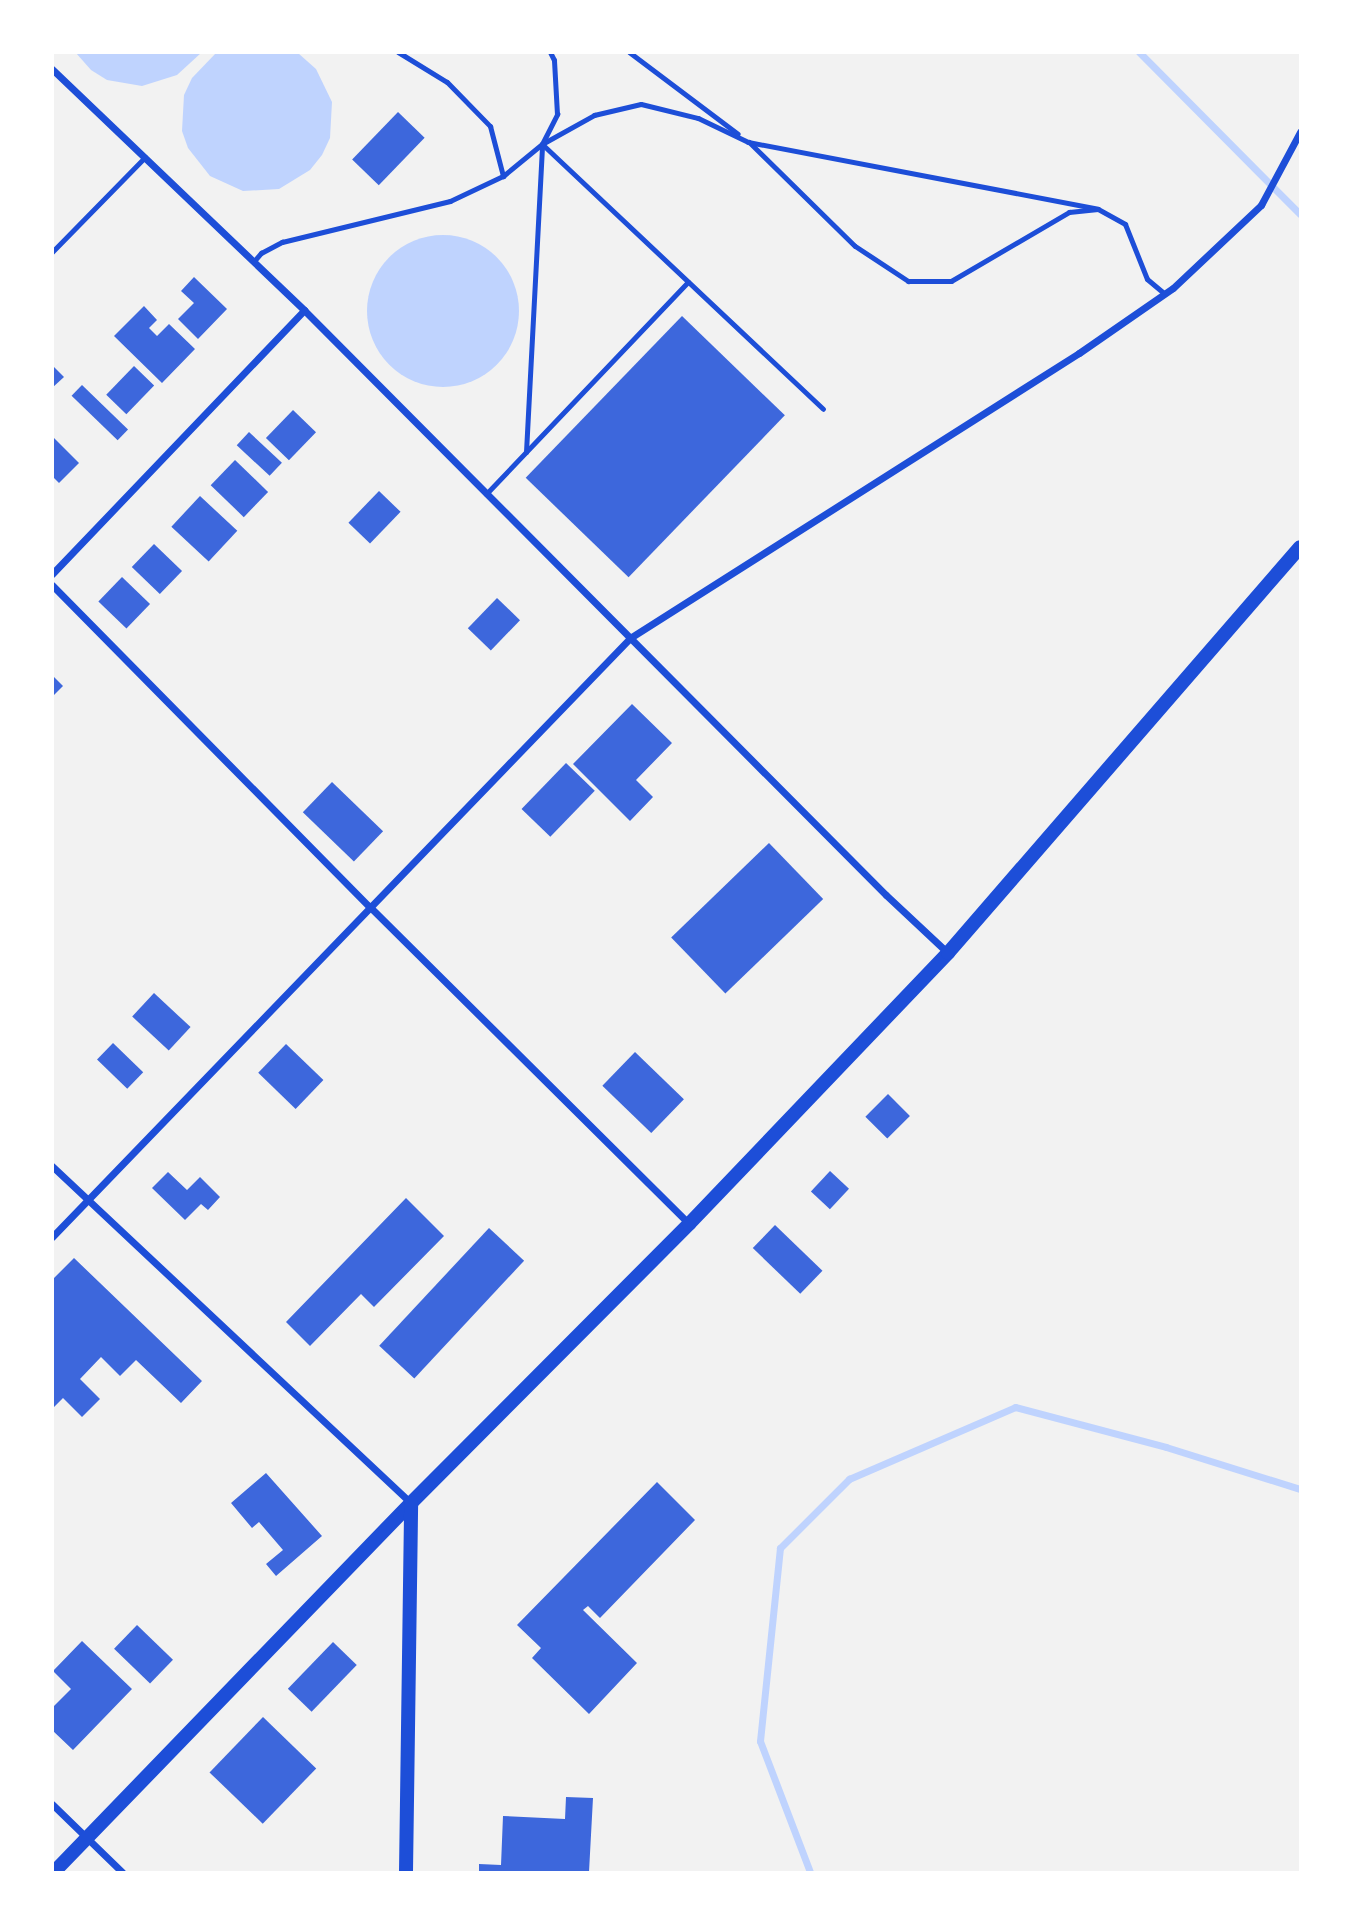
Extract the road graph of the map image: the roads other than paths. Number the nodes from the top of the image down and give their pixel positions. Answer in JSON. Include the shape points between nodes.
{"nodes":[{"id":1,"x":398,"y":52,"type":"edge"},
{"id":2,"x":550,"y":52,"type":"edge"},
{"id":3,"x":629,"y":52,"type":"edge"},
{"id":4,"x":52,"y":69,"type":"edge"},
{"id":5,"x":1300,"y":132,"type":"edge"},
{"id":6,"x":748,"y":142,"type":"junction"},
{"id":7,"x":542,"y":144,"type":"junction"},
{"id":8,"x":145,"y":158,"type":"junction"},
{"id":9,"x":503,"y":176,"type":"junction"},
{"id":10,"x":1098,"y":209,"type":"junction"},
{"id":11,"x":52,"y":252,"type":"edge"},
{"id":12,"x":254,"y":261,"type":"junction"},
{"id":13,"x":688,"y":282,"type":"junction"},
{"id":14,"x":1165,"y":294,"type":"junction"},
{"id":15,"x":304,"y":310,"type":"junction"},
{"id":16,"x":823,"y":409,"type":"dead end"},
{"id":17,"x":526,"y":452,"type":"junction"},
{"id":18,"x":486,"y":494,"type":"junction"},
{"id":19,"x":1300,"y":547,"type":"edge"},
{"id":20,"x":52,"y":574,"type":"edge"},
{"id":21,"x":52,"y":584,"type":"edge"},
{"id":22,"x":630,"y":638,"type":"junction"},
{"id":23,"x":369,"y":906,"type":"junction"},
{"id":24,"x":948,"y":953,"type":"junction"},
{"id":25,"x":52,"y":1166,"type":"edge"},
{"id":26,"x":89,"y":1200,"type":"junction"},
{"id":27,"x":689,"y":1224,"type":"junction"},
{"id":28,"x":52,"y":1237,"type":"edge"},
{"id":29,"x":411,"y":1503,"type":"junction"},
{"id":30,"x":52,"y":1804,"type":"edge"},
{"id":31,"x":88,"y":1839,"type":"junction"},
{"id":32,"x":54,"y":1872,"type":"edge"},
{"id":33,"x":122,"y":1872,"type":"edge"},
{"id":34,"x":406,"y":1872,"type":"edge"}],
"edges":[{"from":1,"to":9,"type":"lane","via":[[447,82],[490,127]]},
{"from":2,"to":7,"type":"lane","via":[[557,114]]},
{"from":3,"to":6,"type":"lane"},
{"from":4,"to":8,"type":"street"},
{"from":5,"to":14,"type":"street","via":[[1262,203]]},
{"from":6,"to":7,"type":"lane","via":[[698,118],[641,104],[594,115]]},
{"from":6,"to":10,"type":"lane"},
{"from":6,"to":10,"type":"lane","via":[[855,246],[908,281],[951,281],[1069,212]]},
{"from":7,"to":9,"type":"lane"},
{"from":7,"to":13,"type":"lane"},
{"from":7,"to":17,"type":"lane"},
{"from":8,"to":11,"type":"lane"},
{"from":8,"to":12,"type":"street"},
{"from":9,"to":12,"type":"lane","via":[[450,201],[282,242]]},
{"from":10,"to":14,"type":"lane","via":[[1125,224],[1147,279]]},
{"from":12,"to":15,"type":"street"},
{"from":13,"to":16,"type":"lane"},
{"from":13,"to":17,"type":"lane"},
{"from":14,"to":22,"type":"street"},
{"from":15,"to":18,"type":"street"},
{"from":15,"to":20,"type":"street"},
{"from":17,"to":18,"type":"lane"},
{"from":18,"to":22,"type":"street"},
{"from":19,"to":24,"type":"main road"},
{"from":21,"to":23,"type":"street"},
{"from":22,"to":23,"type":"street"},
{"from":22,"to":24,"type":"street"},
{"from":23,"to":26,"type":"street"},
{"from":23,"to":27,"type":"street"},
{"from":24,"to":27,"type":"main road"},
{"from":25,"to":26,"type":"street"},
{"from":26,"to":28,"type":"street"},
{"from":26,"to":29,"type":"street"},
{"from":27,"to":29,"type":"main road"},
{"from":29,"to":31,"type":"main road"},
{"from":29,"to":34,"type":"main road"},
{"from":30,"to":31,"type":"street"},
{"from":31,"to":32,"type":"main road"},
{"from":31,"to":33,"type":"street"}]}
